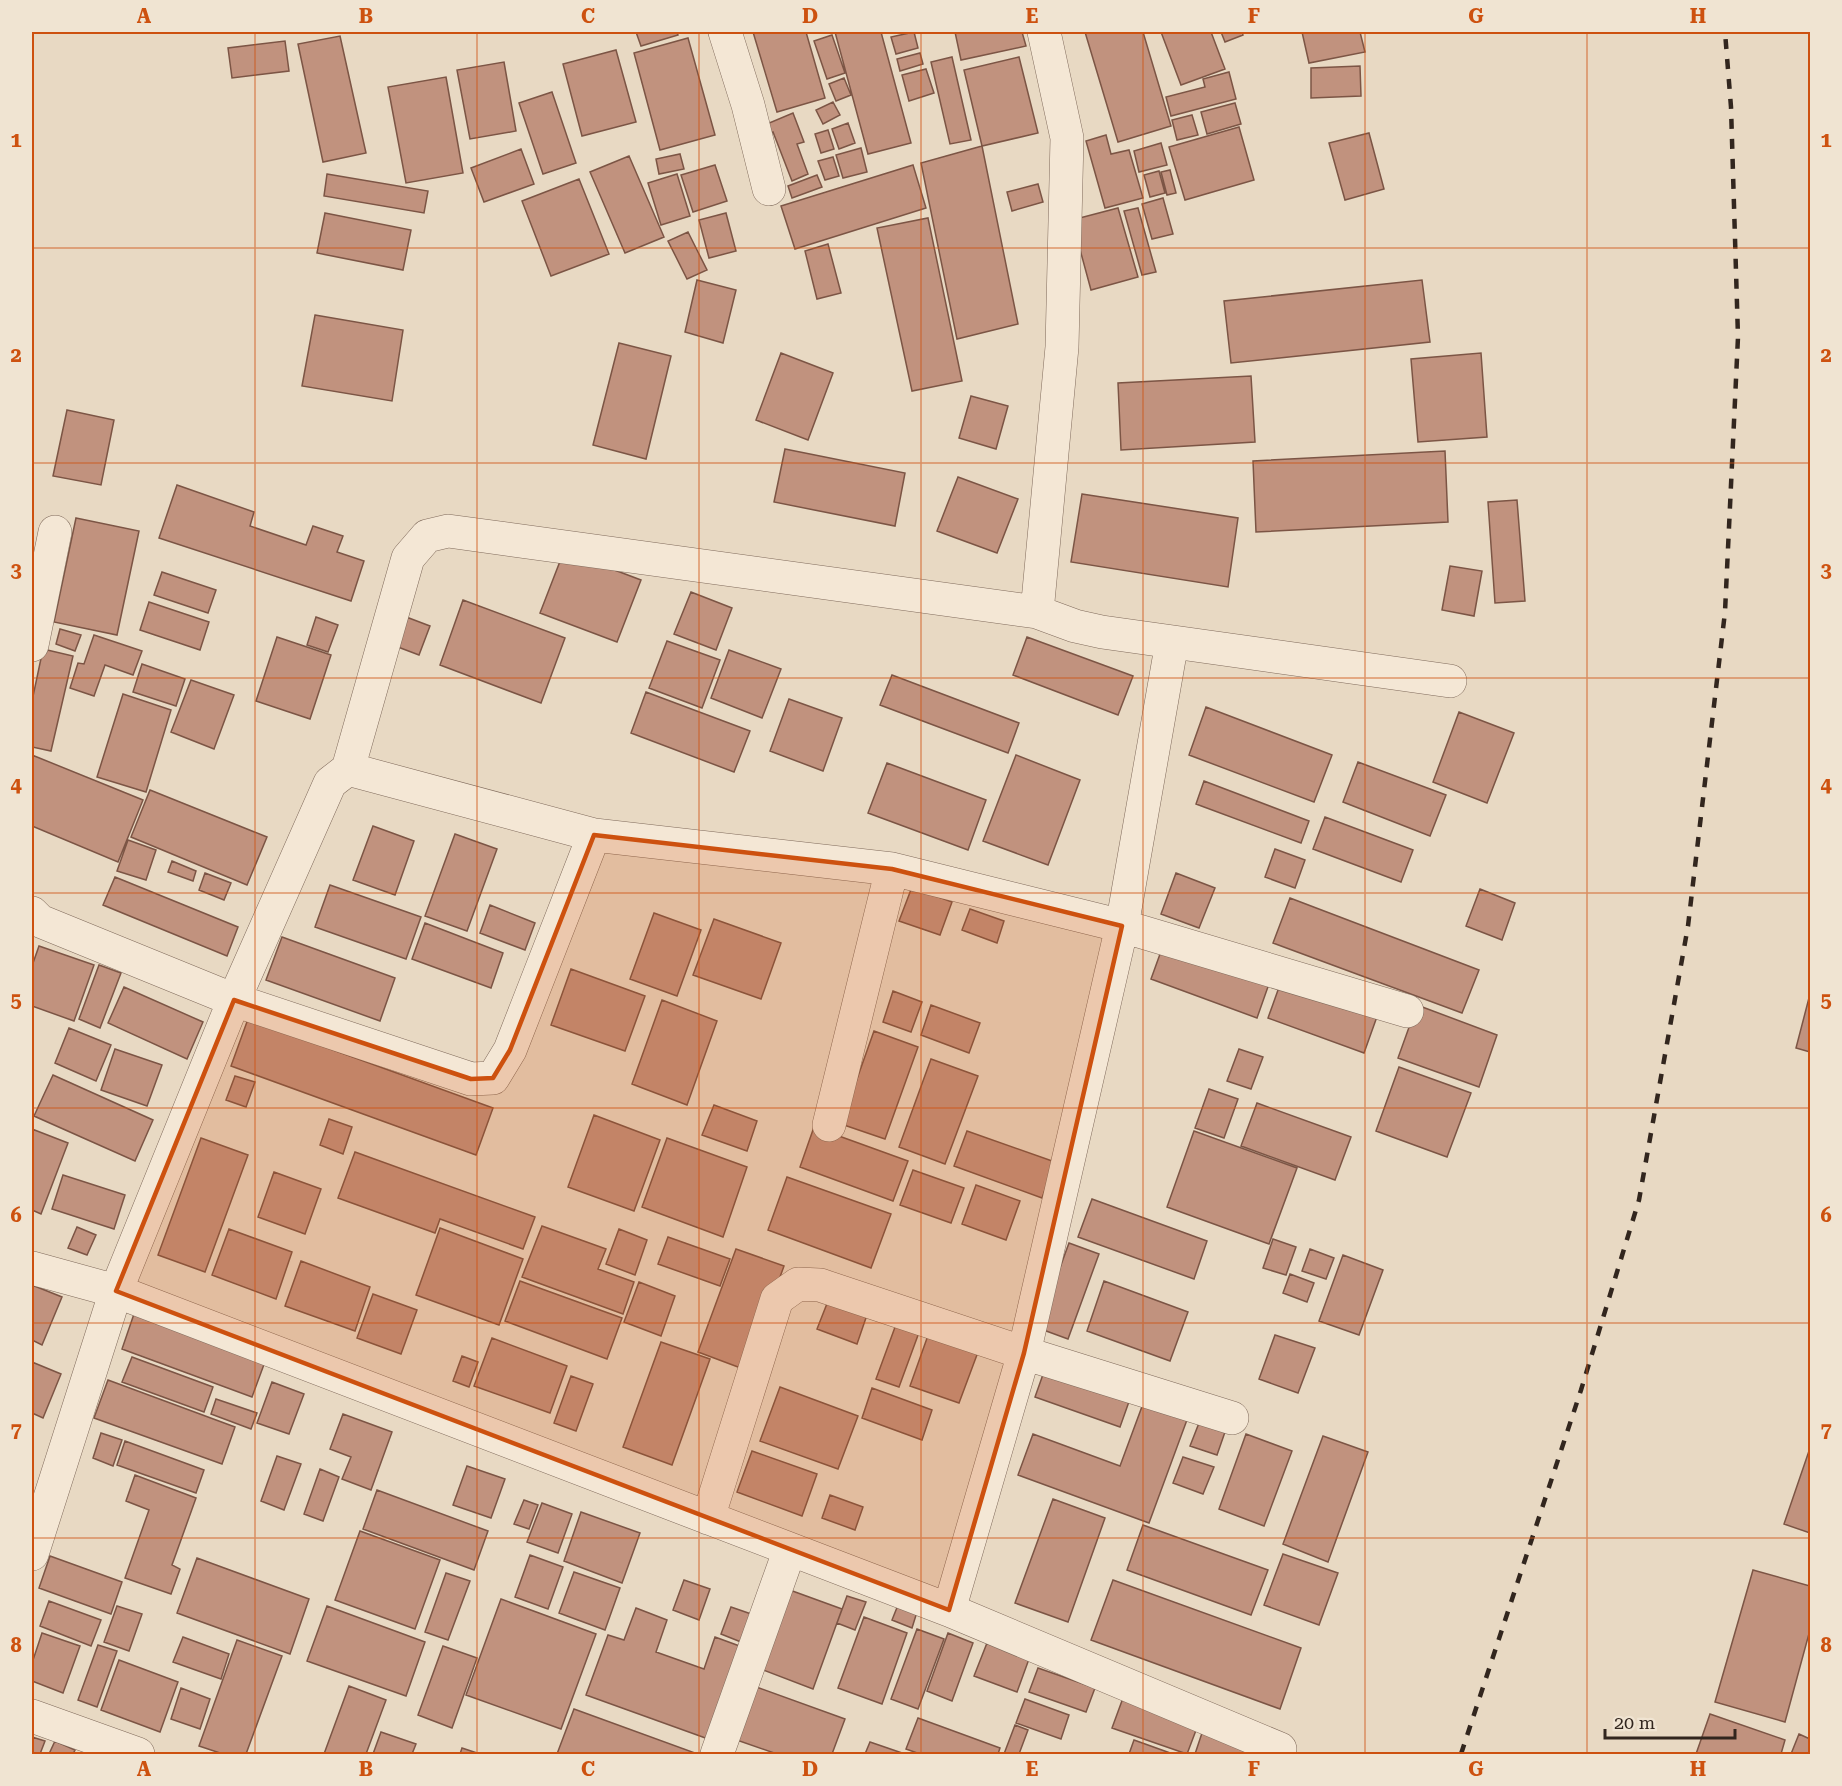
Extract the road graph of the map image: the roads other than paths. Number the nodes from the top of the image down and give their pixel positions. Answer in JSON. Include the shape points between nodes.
{"nodes":[{"id":1,"x":725,"y":32,"type":"edge"},
{"id":2,"x":1044,"y":32,"type":"edge"},
{"id":3,"x":769,"y":189,"type":"dead end"},
{"id":4,"x":55,"y":532,"type":"dead end"},
{"id":5,"x":1037,"y":612,"type":"junction"},
{"id":6,"x":1172,"y":642,"type":"junction"},
{"id":7,"x":32,"y":645,"type":"edge"},
{"id":8,"x":1450,"y":681,"type":"dead end"},
{"id":9,"x":348,"y":769,"type":"junction"},
{"id":10,"x":594,"y":835,"type":"junction"},
{"id":11,"x":892,"y":869,"type":"junction"},
{"id":12,"x":32,"y":913,"type":"edge"},
{"id":13,"x":1122,"y":926,"type":"junction"},
{"id":14,"x":234,"y":1000,"type":"junction"},
{"id":15,"x":1407,"y":1011,"type":"dead end"},
{"id":16,"x":829,"y":1125,"type":"dead end"},
{"id":17,"x":32,"y":1268,"type":"edge"},
{"id":18,"x":116,"y":1291,"type":"junction"},
{"id":19,"x":1024,"y":1353,"type":"junction"},
{"id":20,"x":1232,"y":1418,"type":"dead end"},
{"id":21,"x":708,"y":1518,"type":"junction"},
{"id":22,"x":790,"y":1549,"type":"junction"},
{"id":23,"x":32,"y":1554,"type":"edge"},
{"id":24,"x":949,"y":1610,"type":"junction"},
{"id":25,"x":32,"y":1716,"type":"edge"},
{"id":26,"x":1280,"y":1749,"type":"dead end"},
{"id":27,"x":138,"y":1755,"type":"edge"},
{"id":28,"x":717,"y":1755,"type":"edge"}],
"edges":[{"from":1,"to":3,"type":"street"},
{"from":2,"to":5,"type":"street","via":[[1067,138],[1062,347]]},
{"from":4,"to":7,"type":"street"},
{"from":5,"to":6,"type":"street","via":[[1102,632]]},
{"from":5,"to":9,"type":"street","via":[[448,531],[427,536],[408,558]]},
{"from":6,"to":8,"type":"street"},
{"from":6,"to":13,"type":"street"},
{"from":9,"to":10,"type":"street"},
{"from":9,"to":14,"type":"street","via":[[330,783]]},
{"from":10,"to":11,"type":"street"},
{"from":10,"to":14,"type":"street","via":[[510,1050],[493,1078],[471,1079]]},
{"from":11,"to":13,"type":"street"},
{"from":11,"to":16,"type":"street"},
{"from":12,"to":14,"type":"street","via":[[40,921]]},
{"from":13,"to":15,"type":"street"},
{"from":13,"to":19,"type":"street"},
{"from":14,"to":18,"type":"street"},
{"from":17,"to":18,"type":"street"},
{"from":18,"to":21,"type":"street"},
{"from":18,"to":23,"type":"street"},
{"from":19,"to":20,"type":"street"},
{"from":19,"to":21,"type":"street","via":[[820,1285],[798,1284],[777,1299]]},
{"from":19,"to":24,"type":"street"},
{"from":21,"to":22,"type":"street"},
{"from":22,"to":24,"type":"street"},
{"from":22,"to":28,"type":"street"},
{"from":24,"to":26,"type":"street"},
{"from":25,"to":27,"type":"street"}]}
